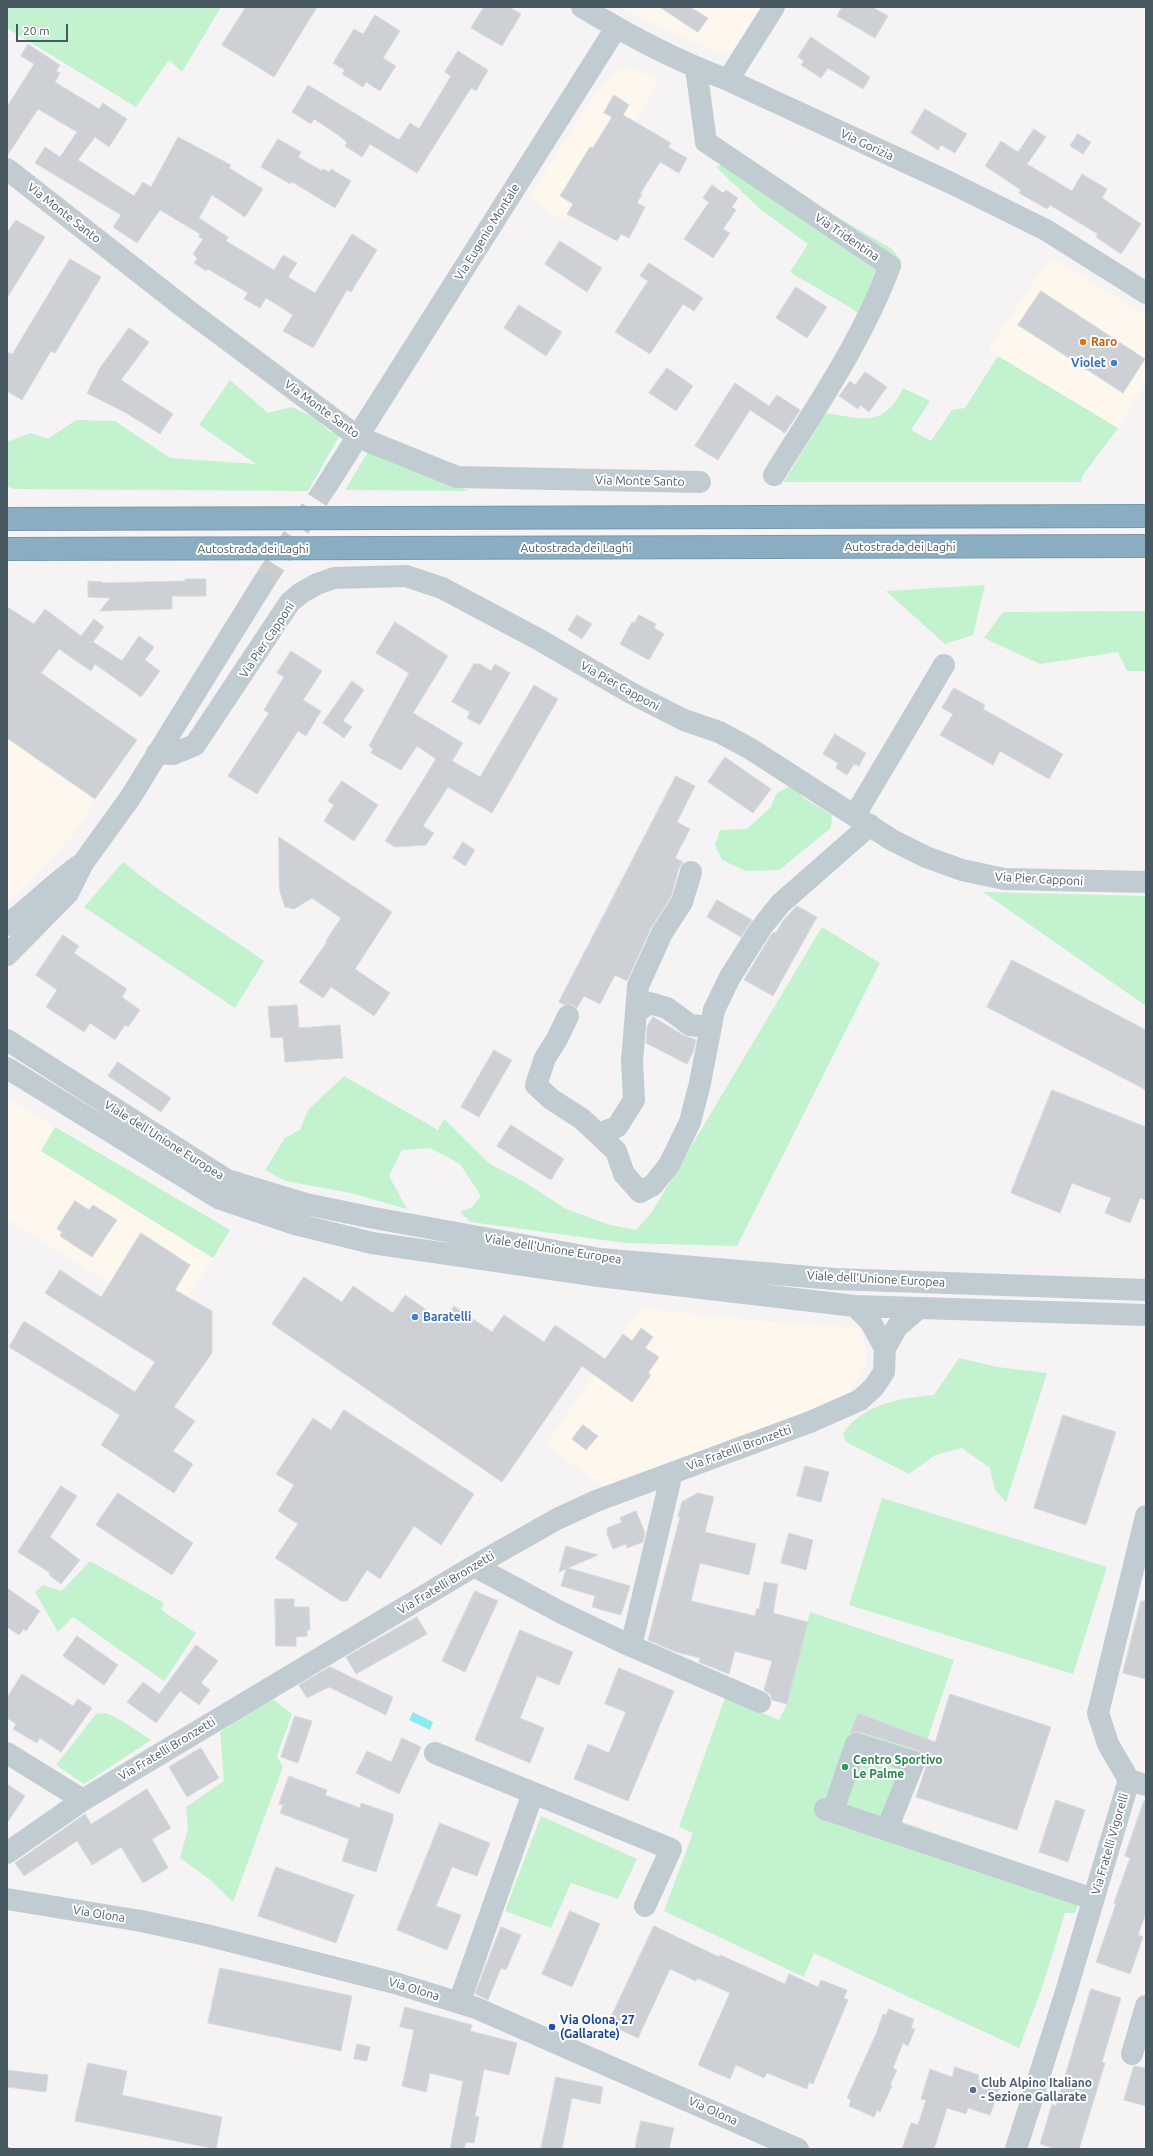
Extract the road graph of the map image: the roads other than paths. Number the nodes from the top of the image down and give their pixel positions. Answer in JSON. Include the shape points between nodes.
{"nodes":[{"id":1,"x":582,"y":7,"type":"edge"},
{"id":2,"x":774,"y":7,"type":"edge"},
{"id":3,"x":616,"y":28,"type":"junction"},
{"id":4,"x":696,"y":68,"type":"junction"},
{"id":5,"x":728,"y":80,"type":"junction"},
{"id":6,"x":7,"y":169,"type":"edge"},
{"id":7,"x":1146,"y":293,"type":"edge"},
{"id":8,"x":358,"y":437,"type":"junction"},
{"id":9,"x":774,"y":475,"type":"dead end"},
{"id":10,"x":700,"y":482,"type":"dead end"},
{"id":11,"x":327,"y":485,"type":"tunnel mouth"},
{"id":12,"x":1146,"y":516,"type":"edge"},
{"id":13,"x":7,"y":519,"type":"edge"},
{"id":14,"x":1146,"y":546,"type":"edge"},
{"id":15,"x":7,"y":549,"type":"edge"},
{"id":16,"x":264,"y":583,"type":"tunnel mouth"},
{"id":17,"x":944,"y":665,"type":"dead end"},
{"id":18,"x":157,"y":753,"type":"junction"},
{"id":19,"x":863,"y":820,"type":"junction"},
{"id":20,"x":83,"y":863,"type":"junction"},
{"id":21,"x":691,"y":872,"type":"dead end"},
{"id":22,"x":1146,"y":882,"type":"edge"},
{"id":23,"x":7,"y":925,"type":"edge"},
{"id":24,"x":7,"y":955,"type":"edge"},
{"id":25,"x":636,"y":1012,"type":"junction"},
{"id":26,"x":568,"y":1016,"type":"dead end"},
{"id":27,"x":710,"y":1028,"type":"junction"},
{"id":28,"x":7,"y":1040,"type":"edge"},
{"id":29,"x":7,"y":1068,"type":"edge"},
{"id":30,"x":598,"y":1134,"type":"junction"},
{"id":31,"x":1146,"y":1290,"type":"edge"},
{"id":32,"x":856,"y":1306,"type":"junction"},
{"id":33,"x":919,"y":1308,"type":"junction"},
{"id":34,"x":1146,"y":1315,"type":"edge"},
{"id":35,"x":885,"y":1348,"type":"junction"},
{"id":36,"x":672,"y":1473,"type":"junction"},
{"id":37,"x":1146,"y":1516,"type":"edge"},
{"id":38,"x":474,"y":1566,"type":"junction"},
{"id":39,"x":631,"y":1646,"type":"junction"},
{"id":40,"x":760,"y":1702,"type":"dead end"},
{"id":41,"x":7,"y":1753,"type":"edge"},
{"id":42,"x":435,"y":1753,"type":"dead end"},
{"id":43,"x":1137,"y":1783,"type":"edge"},
{"id":44,"x":533,"y":1793,"type":"junction"},
{"id":45,"x":83,"y":1800,"type":"junction"},
{"id":46,"x":887,"y":1829,"type":"junction"},
{"id":47,"x":7,"y":1853,"type":"edge"},
{"id":48,"x":7,"y":1899,"type":"edge"},
{"id":49,"x":1093,"y":1900,"type":"junction"},
{"id":50,"x":645,"y":1906,"type":"dead end"},
{"id":51,"x":459,"y":2003,"type":"junction"},
{"id":52,"x":1146,"y":2006,"type":"edge"},
{"id":53,"x":1132,"y":2054,"type":"dead end"},
{"id":54,"x":798,"y":2149,"type":"edge"},
{"id":55,"x":1016,"y":2149,"type":"edge"}],
"edges":[{"from":1,"to":3,"type":"street","name":"Via Gorizia"},
{"from":2,"to":5,"type":"street"},
{"from":3,"to":4,"type":"street","name":"Via Gorizia"},
{"from":3,"to":8,"type":"street","name":"Via Eugenio Montale"},
{"from":4,"to":5,"type":"street","name":"Via Gorizia"},
{"from":4,"to":9,"type":"street","name":"Via Tridentina","via":[[706,142],[890,266],[876,304],[856,342]]},
{"from":5,"to":7,"type":"street","name":"Via Gorizia","via":[[1046,230]]},
{"from":6,"to":8,"type":"street","name":"Via Monte Santo"},
{"from":8,"to":10,"type":"street","name":"Via Monte Santo","via":[[457,477]]},
{"from":8,"to":11,"type":"street"},
{"from":12,"to":13,"type":"highway"},
{"from":14,"to":15,"type":"highway","name":"Autostrada dei Laghi"},
{"from":16,"to":18,"type":"street"},
{"from":17,"to":19,"type":"street"},
{"from":18,"to":19,"type":"street","name":"Via Pier Capponi","via":[[173,754],[195,745],[290,602],[301,593],[334,578],[406,576],[442,588],[538,639],[631,693],[684,720],[720,732]]},
{"from":18,"to":20,"type":"street","via":[[118,815]]},
{"from":19,"to":22,"type":"street","name":"Via Pier Capponi","via":[[926,857],[962,870],[1004,879]]},
{"from":19,"to":27,"type":"street","via":[[780,904],[761,928],[730,977],[714,1010]]},
{"from":20,"to":23,"type":"street","via":[[56,882]]},
{"from":20,"to":24,"type":"street","via":[[68,893]]},
{"from":21,"to":25,"type":"street","via":[[682,902],[662,933],[638,986]]},
{"from":25,"to":27,"type":"street","via":[[650,1003],[667,1008],[690,1025]]},
{"from":25,"to":30,"type":"street","via":[[632,1062],[634,1100],[617,1127]]},
{"from":26,"to":30,"type":"street","via":[[545,1058],[536,1086],[582,1119]]},
{"from":27,"to":30,"type":"street","via":[[690,1122],[669,1165],[652,1185],[640,1192],[624,1174],[616,1151]]},
{"from":28,"to":31,"type":"street","name":"Viale dell'Unione Europea","via":[[227,1180],[306,1204],[600,1259],[834,1279]]},
{"from":29,"to":32,"type":"street","name":"Viale dell'Unione Europea","via":[[218,1198],[295,1224],[372,1243],[591,1275]]},
{"from":32,"to":33,"type":"street","name":"Viale dell'Unione Europea"},
{"from":32,"to":35,"type":"street","via":[[870,1321]]},
{"from":33,"to":34,"type":"street","name":"Viale dell'Unione Europea"},
{"from":33,"to":35,"type":"street","name":"Via Fratelli Bronzetti","via":[[897,1327]]},
{"from":35,"to":36,"type":"street","name":"Via Fratelli Bronzetti","via":[[884,1372],[874,1387],[860,1400],[834,1413]]},
{"from":36,"to":38,"type":"street","name":"Via Fratelli Bronzetti","via":[[596,1501],[557,1519]]},
{"from":36,"to":39,"type":"street"},
{"from":37,"to":43,"type":"street","name":"Via Fratelli Vigorelli","via":[[1098,1713],[1108,1744]]},
{"from":38,"to":39,"type":"street"},
{"from":38,"to":45,"type":"street","name":"Via Fratelli Bronzetti"},
{"from":39,"to":40,"type":"street"},
{"from":41,"to":45,"type":"street"},
{"from":42,"to":44,"type":"street"},
{"from":43,"to":49,"type":"street","name":"Via Fratelli Vigorelli"},
{"from":44,"to":50,"type":"street","via":[[671,1849]]},
{"from":44,"to":51,"type":"street"},
{"from":45,"to":47,"type":"street","name":"Via Fratelli Bronzetti"},
{"from":46,"to":46,"type":"street","via":[[829,1810],[856,1744],[914,1762]]},
{"from":46,"to":49,"type":"street"},
{"from":48,"to":51,"type":"street","name":"Via Olona","via":[[141,1920],[395,1983]]},
{"from":49,"to":55,"type":"street","name":"Via Fratelli Vigorelli"},
{"from":51,"to":54,"type":"street","name":"Via Olona","via":[[517,2025]]},
{"from":52,"to":53,"type":"street"}]}
